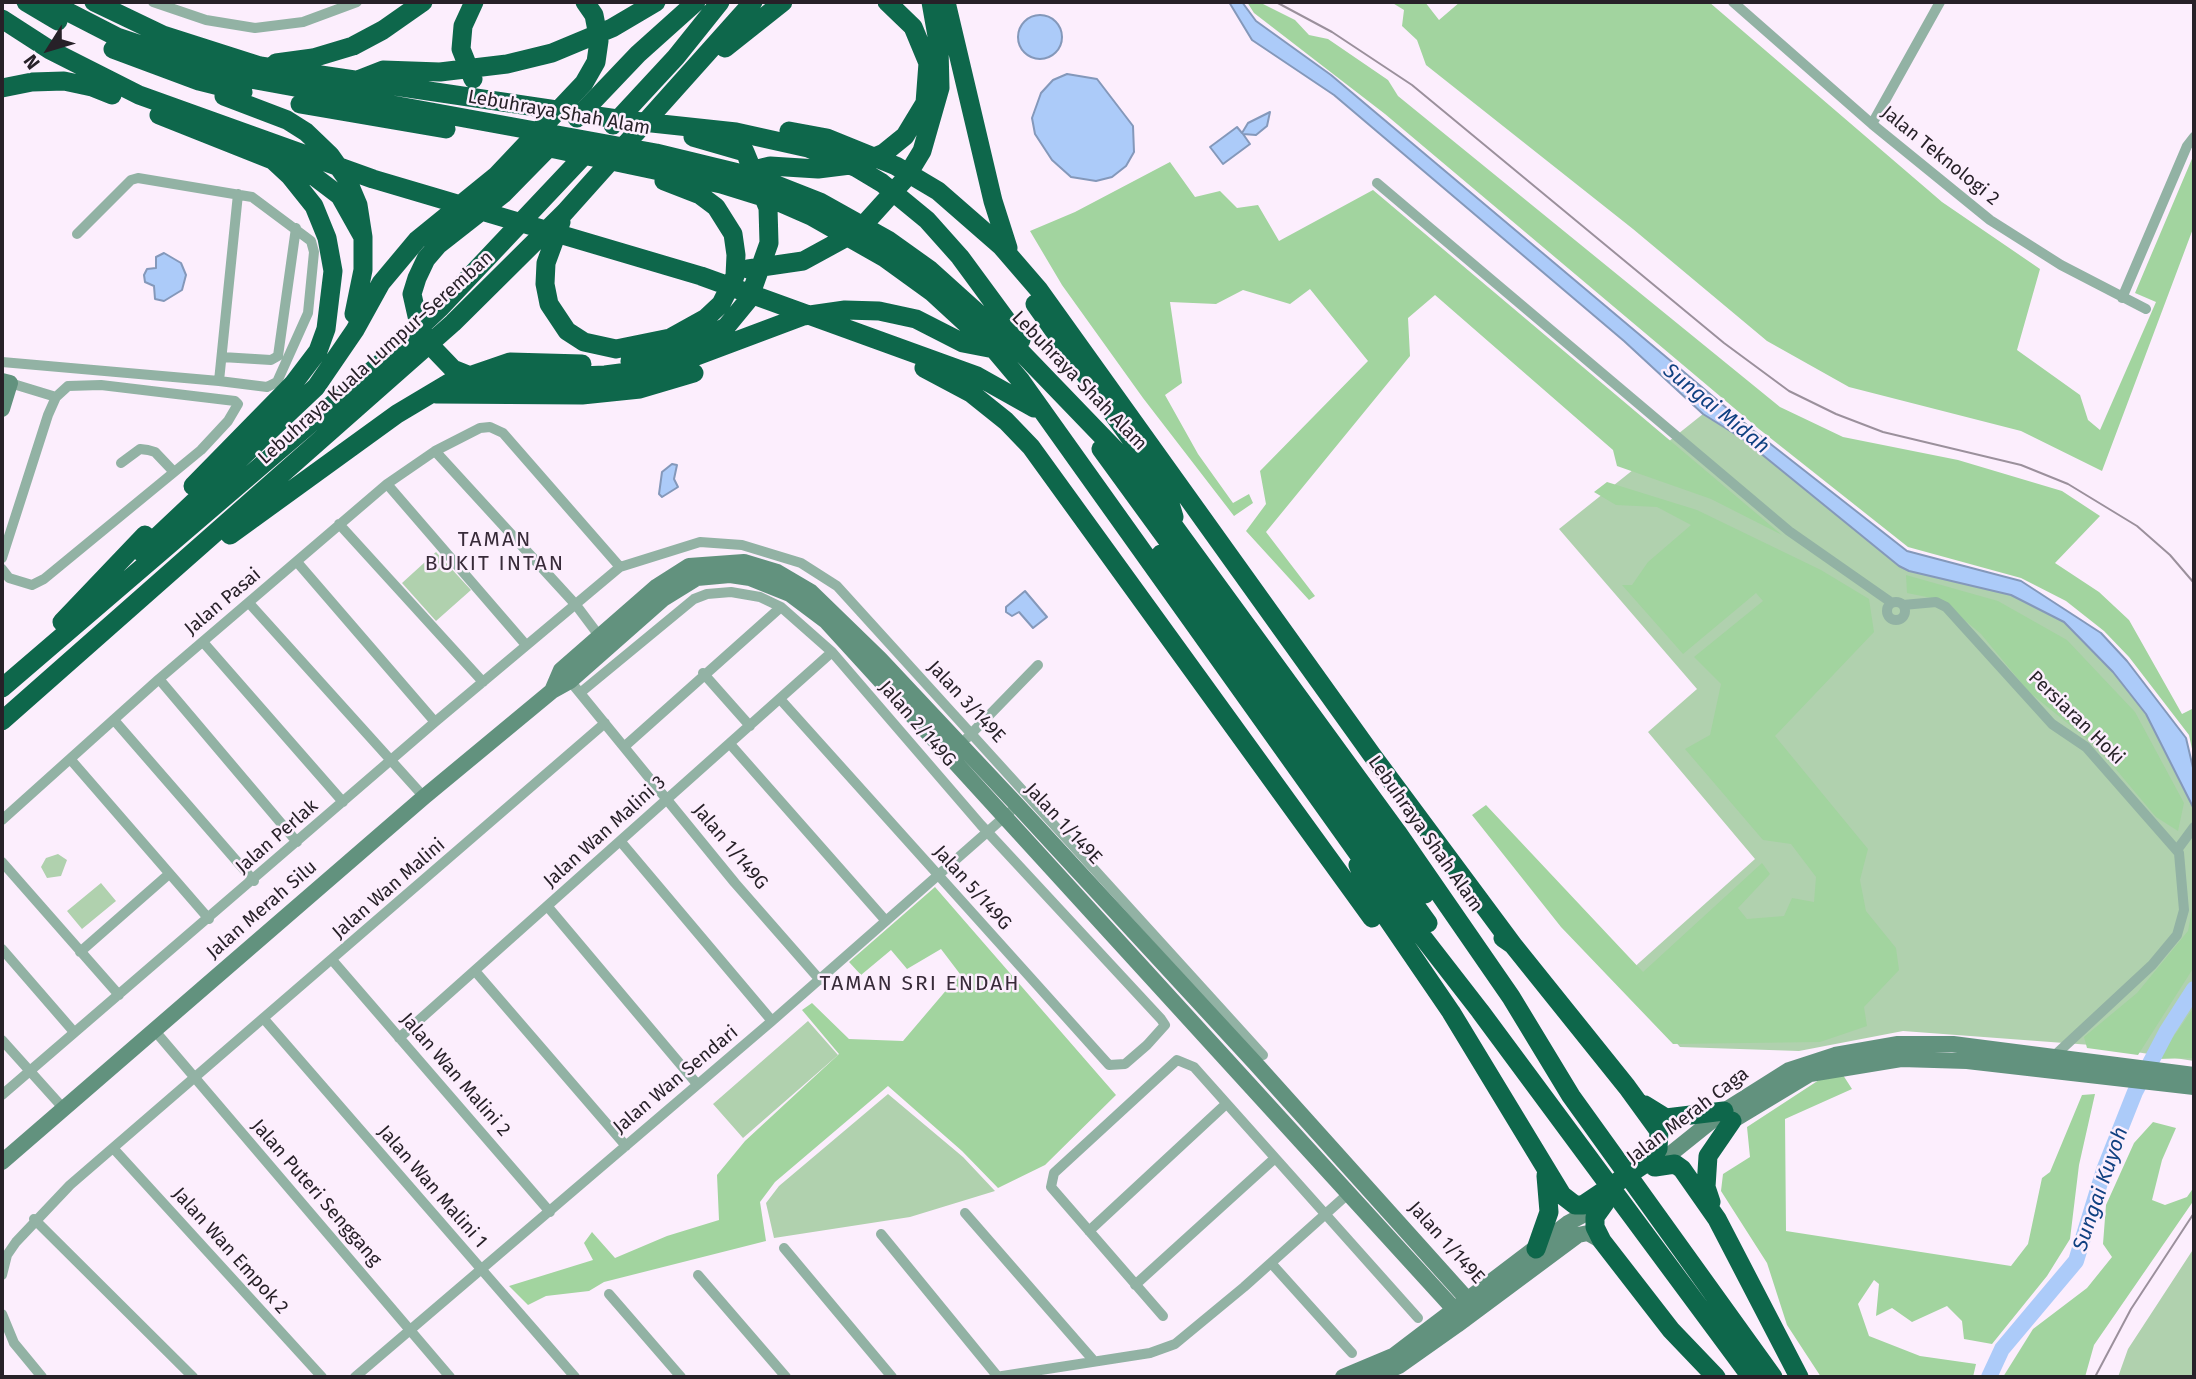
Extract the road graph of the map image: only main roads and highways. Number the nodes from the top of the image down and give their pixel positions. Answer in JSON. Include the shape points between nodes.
{"nodes":[{"id":1,"x":27,"y":2,"type":"edge"},
{"id":2,"x":49,"y":2,"type":"edge"},
{"id":3,"x":94,"y":2,"type":"edge"},
{"id":4,"x":423,"y":2,"type":"edge"},
{"id":5,"x":474,"y":2,"type":"edge"},
{"id":6,"x":585,"y":2,"type":"edge"},
{"id":7,"x":656,"y":2,"type":"edge"},
{"id":8,"x":696,"y":2,"type":"edge"},
{"id":9,"x":720,"y":2,"type":"edge"},
{"id":10,"x":753,"y":2,"type":"edge"},
{"id":11,"x":783,"y":2,"type":"edge"},
{"id":12,"x":887,"y":2,"type":"edge"},
{"id":13,"x":931,"y":2,"type":"edge"},
{"id":14,"x":946,"y":2,"type":"edge"},
{"id":15,"x":2,"y":19,"type":"edge"},
{"id":16,"x":69,"y":20,"type":"junction"},
{"id":17,"x":2,"y":34,"type":"edge"},
{"id":18,"x":711,"y":52,"type":"junction"},
{"id":19,"x":198,"y":74,"type":"junction"},
{"id":20,"x":356,"y":80,"type":"junction"},
{"id":21,"x":2,"y":88,"type":"edge"},
{"id":22,"x":624,"y":120,"type":"junction"},
{"id":23,"x":241,"y":131,"type":"junction"},
{"id":24,"x":535,"y":131,"type":"junction"},
{"id":25,"x":736,"y":132,"type":"junction"},
{"id":26,"x":649,"y":159,"type":"junction"},
{"id":27,"x":622,"y":161,"type":"junction"},
{"id":28,"x":740,"y":173,"type":"junction"},
{"id":29,"x":565,"y":212,"type":"junction"},
{"id":30,"x":363,"y":237,"type":"junction"},
{"id":31,"x":701,"y":276,"type":"junction"},
{"id":32,"x":773,"y":328,"type":"junction"},
{"id":33,"x":348,"y":338,"type":"junction"},
{"id":34,"x":885,"y":344,"type":"junction"},
{"id":35,"x":994,"y":349,"type":"junction"},
{"id":36,"x":395,"y":363,"type":"junction"},
{"id":37,"x":299,"y":461,"type":"junction"},
{"id":38,"x":1178,"y":530,"type":"junction"},
{"id":39,"x":1183,"y":574,"type":"junction"},
{"id":40,"x":144,"y":596,"type":"junction"},
{"id":41,"x":77,"y":623,"type":"junction"},
{"id":42,"x":2,"y":688,"type":"edge"},
{"id":43,"x":2,"y":720,"type":"edge"},
{"id":44,"x":1397,"y":832,"type":"junction"},
{"id":45,"x":1359,"y":855,"type":"junction"},
{"id":46,"x":1513,"y":945,"type":"junction"},
{"id":47,"x":1480,"y":1011,"type":"junction"},
{"id":48,"x":1451,"y":1012,"type":"junction"},
{"id":49,"x":1627,"y":1087,"type":"junction"},
{"id":50,"x":1571,"y":1096,"type":"junction"},
{"id":51,"x":1540,"y":1156,"type":"junction"},
{"id":52,"x":1655,"y":1167,"type":"road end"},
{"id":53,"x":1605,"y":1203,"type":"road end"},
{"id":54,"x":1717,"y":1219,"type":"junction"},
{"id":55,"x":1536,"y":1249,"type":"road end"},
{"id":56,"x":1765,"y":1376,"type":"edge"},
{"id":57,"x":1716,"y":1377,"type":"edge"},
{"id":58,"x":1799,"y":1377,"type":"edge"}],
"edges":[{"from":1,"to":16,"type":"highway"},
{"from":1,"to":17,"type":"highway"},
{"from":2,"to":16,"type":"highway"},
{"from":3,"to":20,"type":"highway","via":[[163,35],[213,52],[290,72]]},
{"from":4,"to":19,"type":"highway","via":[[367,39],[313,58],[263,63],[211,58]]},
{"from":5,"to":24,"type":"highway","via":[[461,35],[463,61],[484,93]]},
{"from":6,"to":33,"type":"highway","via":[[594,16],[599,41],[596,62],[584,83],[497,175],[417,240],[381,283]]},
{"from":7,"to":20,"type":"highway","via":[[612,28],[507,64],[440,72],[383,70]]},
{"from":8,"to":32,"type":"highway","via":[[638,54],[518,179],[426,259],[412,294],[413,310],[442,360],[468,375],[489,378],[605,375],[667,367]]},
{"from":9,"to":36,"type":"highway","name":"Lebuhraya Kuala Lumpur–Seremban","via":[[676,57],[441,307]]},
{"from":10,"to":18,"type":"highway","name":"Lebuhraya Kuala Lumpur–Seremban"},
{"from":11,"to":18,"type":"highway","via":[[730,45]]},
{"from":12,"to":28,"type":"highway","via":[[913,27],[928,63],[925,103],[905,136],[884,153],[858,164],[818,169],[770,166]]},
{"from":13,"to":31,"type":"highway","via":[[939,47],[938,97],[922,151],[884,205],[858,231],[803,261]]},
{"from":14,"to":38,"type":"highway","via":[[1000,231],[1017,271],[1052,331],[1165,486]]},
{"from":15,"to":23,"type":"highway","via":[[89,71]]},
{"from":16,"to":19,"type":"highway","name":"Lebuhraya Shah Alam"},
{"from":18,"to":29,"type":"highway","name":"Lebuhraya Kuala Lumpur–Seremban"},
{"from":19,"to":24,"type":"highway","name":"Lebuhraya Shah Alam"},
{"from":19,"to":27,"type":"highway","name":"Lebuhraya Shah Alam","via":[[276,99]]},
{"from":19,"to":30,"type":"highway","via":[[229,99],[287,120],[314,139],[347,179],[358,205]]},
{"from":20,"to":22,"type":"highway"},
{"from":21,"to":30,"type":"highway","via":[[50,81],[92,87],[315,177],[340,196]]},
{"from":22,"to":25,"type":"highway"},
{"from":22,"to":40,"type":"highway","via":[[745,152],[768,208],[769,243],[750,299],[726,327],[680,349],[632,361],[510,362],[449,383],[397,414]]},
{"from":23,"to":31,"type":"highway","via":[[373,179]]},
{"from":23,"to":42,"type":"highway","via":[[290,176],[314,206],[327,238],[333,271],[326,329],[318,351],[293,384],[15,669]]},
{"from":24,"to":26,"type":"highway","name":"Lebuhraya Shah Alam"},
{"from":25,"to":39,"type":"highway","via":[[808,148],[857,168],[927,220],[960,257]]},
{"from":25,"to":46,"type":"highway","via":[[766,127],[863,150],[938,191],[1001,246],[1040,290]]},
{"from":26,"to":27,"type":"highway","name":"Lebuhraya Shah Alam"},
{"from":26,"to":28,"type":"highway","name":"Lebuhraya Shah Alam"},
{"from":26,"to":35,"type":"highway","name":"Lebuhraya Shah Alam","via":[[779,202],[843,232],[932,292]]},
{"from":27,"to":29,"type":"highway","via":[[700,195],[716,207],[733,234],[736,265],[728,295],[715,311],[688,330],[658,342],[605,348],[576,338],[560,322],[546,294],[545,274]]},
{"from":28,"to":38,"type":"highway","name":"Lebuhraya Shah Alam","via":[[820,202],[930,270],[1084,414]]},
{"from":29,"to":36,"type":"highway","name":"Lebuhraya Kuala Lumpur–Seremban","via":[[453,323]]},
{"from":30,"to":33,"type":"highway","via":[[363,270]]},
{"from":31,"to":34,"type":"highway"},
{"from":32,"to":35,"type":"highway","via":[[823,312],[879,311],[916,319],[963,343]]},
{"from":32,"to":37,"type":"highway","via":[[721,362],[640,389],[582,396],[441,393],[401,401]]},
{"from":33,"to":41,"type":"highway","via":[[303,401],[133,560]]},
{"from":34,"to":39,"type":"highway","via":[[977,376],[1020,398],[1053,423],[1098,469]]},
{"from":34,"to":48,"type":"highway","via":[[971,393],[1006,421],[1054,476],[1426,993]]},
{"from":35,"to":45,"type":"highway","name":"Lebuhraya Shah Alam"},
{"from":36,"to":37,"type":"highway","name":"Lebuhraya Kuala Lumpur–Seremban"},
{"from":36,"to":41,"type":"highway","name":"Lebuhraya Kuala Lumpur–Seremban"},
{"from":37,"to":40,"type":"highway","name":"Lebuhraya Kuala Lumpur–Seremban"},
{"from":38,"to":44,"type":"highway","name":"Lebuhraya Shah Alam"},
{"from":39,"to":47,"type":"highway","via":[[1471,982]]},
{"from":39,"to":50,"type":"highway"},
{"from":40,"to":43,"type":"highway","name":"Lebuhraya Kuala Lumpur–Seremban"},
{"from":41,"to":42,"type":"highway","name":"Lebuhraya Kuala Lumpur–Seremban"},
{"from":44,"to":46,"type":"highway","via":[[1417,841],[1487,925]]},
{"from":44,"to":50,"type":"highway","name":"Lebuhraya Shah Alam","via":[[1511,997]]},
{"from":45,"to":47,"type":"highway","name":"Lebuhraya Shah Alam"},
{"from":45,"to":48,"type":"highway","via":[[1358,867],[1371,895]]},
{"from":46,"to":49,"type":"highway"},
{"from":47,"to":56,"type":"highway","name":"Lebuhraya Shah Alam"},
{"from":48,"to":51,"type":"highway"},
{"from":49,"to":51,"type":"highway","via":[[1659,1131],[1658,1149],[1650,1160],[1590,1202],[1575,1205],[1562,1195]]},
{"from":49,"to":54,"type":"highway","via":[[1651,1111],[1666,1118],[1728,1116],[1707,1156],[1705,1171]]},
{"from":50,"to":56,"type":"highway","name":"Lebuhraya Shah Alam"},
{"from":51,"to":55,"type":"highway","via":[[1550,1196],[1548,1219]]},
{"from":52,"to":54,"type":"highway","via":[[1675,1164],[1682,1169]]},
{"from":53,"to":57,"type":"highway","via":[[1595,1217],[1602,1241],[1671,1330]]},
{"from":54,"to":58,"type":"highway"}]}
